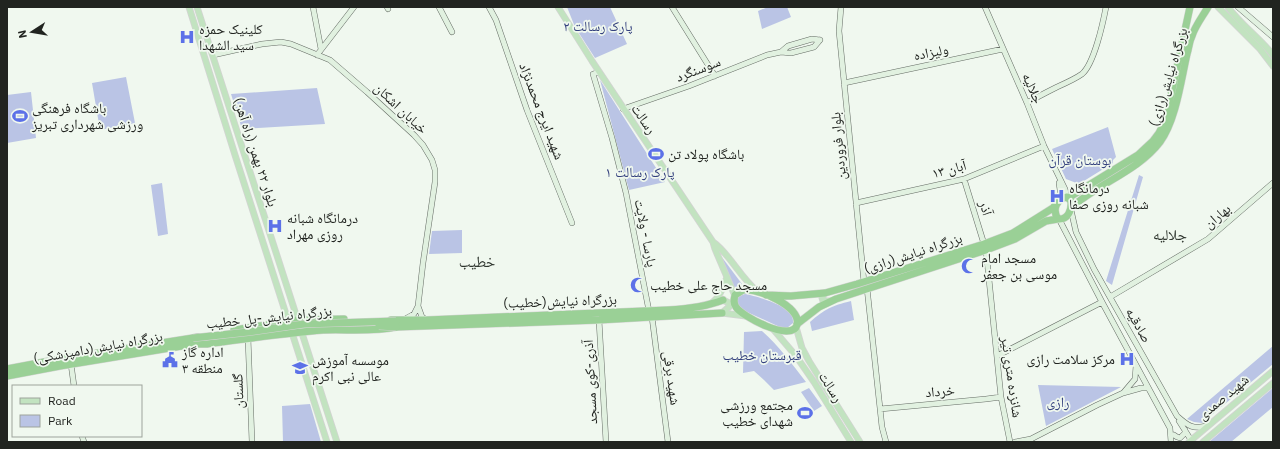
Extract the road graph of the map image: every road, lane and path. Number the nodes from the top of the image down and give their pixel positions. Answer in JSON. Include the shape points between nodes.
{"nodes":[{"id":1,"x":189,"y":7,"type":"edge"},
{"id":2,"x":197,"y":7,"type":"edge"},
{"id":3,"x":313,"y":7,"type":"edge"},
{"id":4,"x":354,"y":7,"type":"edge"},
{"id":5,"x":439,"y":7,"type":"edge"},
{"id":6,"x":489,"y":7,"type":"edge"},
{"id":7,"x":558,"y":7,"type":"edge"},
{"id":8,"x":672,"y":7,"type":"edge"},
{"id":9,"x":841,"y":7,"type":"edge"},
{"id":10,"x":985,"y":7,"type":"edge"},
{"id":11,"x":1106,"y":7,"type":"edge"},
{"id":12,"x":1190,"y":7,"type":"edge"},
{"id":13,"x":1208,"y":7,"type":"edge"},
{"id":14,"x":1218,"y":7,"type":"edge"},
{"id":15,"x":1228,"y":7,"type":"edge"},
{"id":16,"x":1238,"y":7,"type":"edge"},
{"id":17,"x":1266,"y":31,"type":"junction"},
{"id":18,"x":452,"y":32,"type":"dead end"},
{"id":19,"x":1273,"y":32,"type":"edge"},
{"id":20,"x":1188,"y":35,"type":"junction"},
{"id":21,"x":1273,"y":37,"type":"edge"},
{"id":22,"x":322,"y":49,"type":"junction"},
{"id":23,"x":1003,"y":49,"type":"junction"},
{"id":24,"x":781,"y":52,"type":"junction"},
{"id":25,"x":213,"y":55,"type":"junction"},
{"id":26,"x":317,"y":55,"type":"junction"},
{"id":27,"x":1273,"y":55,"type":"edge"},
{"id":28,"x":1182,"y":62,"type":"junction"},
{"id":29,"x":1273,"y":66,"type":"edge"},
{"id":30,"x":598,"y":72,"type":"junction"},
{"id":31,"x":715,"y":76,"type":"junction"},
{"id":32,"x":844,"y":83,"type":"junction"},
{"id":33,"x":1027,"y":103,"type":"junction"},
{"id":34,"x":623,"y":109,"type":"junction"},
{"id":35,"x":1044,"y":146,"type":"junction"},
{"id":36,"x":1059,"y":178,"type":"junction"},
{"id":37,"x":964,"y":179,"type":"junction"},
{"id":38,"x":1273,"y":183,"type":"edge"},
{"id":39,"x":1067,"y":197,"type":"junction"},
{"id":40,"x":1059,"y":202,"type":"junction"},
{"id":41,"x":856,"y":203,"type":"junction"},
{"id":42,"x":1071,"y":207,"type":"junction"},
{"id":43,"x":1058,"y":219,"type":"junction"},
{"id":44,"x":572,"y":223,"type":"dead end"},
{"id":45,"x":1076,"y":232,"type":"junction"},
{"id":46,"x":1068,"y":236,"type":"junction"},
{"id":47,"x":712,"y":242,"type":"junction"},
{"id":48,"x":985,"y":247,"type":"junction"},
{"id":49,"x":727,"y":277,"type":"junction"},
{"id":50,"x":866,"y":285,"type":"junction"},
{"id":51,"x":758,"y":292,"type":"junction"},
{"id":52,"x":826,"y":293,"type":"junction"},
{"id":53,"x":766,"y":295,"type":"junction"},
{"id":54,"x":734,"y":297,"type":"junction"},
{"id":55,"x":1110,"y":297,"type":"junction"},
{"id":56,"x":723,"y":300,"type":"junction"},
{"id":57,"x":830,"y":301,"type":"junction"},
{"id":58,"x":1102,"y":302,"type":"junction"},
{"id":59,"x":418,"y":306,"type":"junction"},
{"id":60,"x":708,"y":306,"type":"junction"},
{"id":61,"x":722,"y":313,"type":"junction"},
{"id":62,"x":650,"y":314,"type":"junction"},
{"id":63,"x":993,"y":314,"type":"joint"},
{"id":64,"x":746,"y":316,"type":"junction"},
{"id":65,"x":298,"y":320,"type":"junction"},
{"id":66,"x":323,"y":320,"type":"junction"},
{"id":67,"x":333,"y":320,"type":"junction"},
{"id":68,"x":427,"y":320,"type":"junction"},
{"id":69,"x":599,"y":320,"type":"junction"},
{"id":70,"x":289,"y":322,"type":"junction"},
{"id":71,"x":396,"y":324,"type":"junction"},
{"id":72,"x":264,"y":326,"type":"junction"},
{"id":73,"x":796,"y":326,"type":"junction"},
{"id":74,"x":773,"y":329,"type":"junction"},
{"id":75,"x":324,"y":330,"type":"junction"},
{"id":76,"x":333,"y":330,"type":"junction"},
{"id":77,"x":292,"y":332,"type":"junction"},
{"id":78,"x":301,"y":332,"type":"junction"},
{"id":79,"x":265,"y":336,"type":"junction"},
{"id":80,"x":248,"y":338,"type":"junction"},
{"id":81,"x":194,"y":341,"type":"junction"},
{"id":82,"x":802,"y":348,"type":"junction"},
{"id":83,"x":791,"y":350,"type":"junction"},
{"id":84,"x":996,"y":356,"type":"junction"},
{"id":85,"x":71,"y":364,"type":"junction"},
{"id":86,"x":1136,"y":366,"type":"junction"},
{"id":87,"x":7,"y":370,"type":"edge"},
{"id":88,"x":1273,"y":371,"type":"edge"},
{"id":89,"x":7,"y":376,"type":"edge"},
{"id":90,"x":1273,"y":383,"type":"edge"},
{"id":91,"x":74,"y":385,"type":"edge"},
{"id":92,"x":1148,"y":388,"type":"junction"},
{"id":93,"x":1123,"y":393,"type":"junction"},
{"id":94,"x":1246,"y":394,"type":"junction"},
{"id":95,"x":1001,"y":397,"type":"junction"},
{"id":96,"x":1252,"y":401,"type":"junction"},
{"id":97,"x":880,"y":409,"type":"junction"},
{"id":98,"x":1177,"y":416,"type":"junction"},
{"id":99,"x":1210,"y":424,"type":"junction"},
{"id":100,"x":1170,"y":428,"type":"junction"},
{"id":101,"x":1185,"y":430,"type":"junction"},
{"id":102,"x":1174,"y":435,"type":"junction"},
{"id":103,"x":1190,"y":441,"type":"edge"},
{"id":104,"x":252,"y":442,"type":"edge"},
{"id":105,"x":327,"y":442,"type":"edge"},
{"id":106,"x":337,"y":442,"type":"edge"},
{"id":107,"x":606,"y":442,"type":"edge"},
{"id":108,"x":668,"y":442,"type":"edge"},
{"id":109,"x":851,"y":442,"type":"edge"},
{"id":110,"x":860,"y":442,"type":"edge"},
{"id":111,"x":886,"y":442,"type":"edge"},
{"id":112,"x":1010,"y":442,"type":"edge"},
{"id":113,"x":1015,"y":442,"type":"edge"},
{"id":114,"x":1171,"y":442,"type":"edge"},
{"id":115,"x":1178,"y":442,"type":"edge"},
{"id":116,"x":1203,"y":442,"type":"edge"}],
"edges":[{"from":1,"to":70,"type":"main road","name":"بلوار ۲۲ بهمن (راه آهن)"},
{"from":2,"to":25,"type":"main road","name":"بلوار ۲۲ بهمن (راه آهن)"},
{"from":3,"to":22,"type":"street"},
{"from":4,"to":22,"type":"street"},
{"from":5,"to":18,"type":"street"},
{"from":6,"to":44,"type":"street","name":"شهید ایرج محمدنژاد"},
{"from":7,"to":30,"type":"main road","name":"رسالت"},
{"from":8,"to":31,"type":"street"},
{"from":9,"to":32,"type":"street","name":"بلوار فروردین","via":[[839,30]]},
{"from":10,"to":23,"type":"street","name":"جلالیه"},
{"from":11,"to":33,"type":"street","via":[[1088,67],[1083,73]]},
{"from":12,"to":20,"type":"highway","name":"بزرگراه نیایش(رازی)"},
{"from":13,"to":20,"type":"highway","name":"بزرگراه نیایش(رازی)"},
{"from":14,"to":29,"type":"main road","via":[[1260,49]]},
{"from":15,"to":27,"type":"main road"},
{"from":16,"to":17,"type":"street"},
{"from":17,"to":19,"type":"street"},
{"from":17,"to":21,"type":"street"},
{"from":20,"to":28,"type":"highway","name":"بزرگراه نیایش(رازی)"},
{"from":22,"to":26,"type":"street"},
{"from":23,"to":32,"type":"street","name":"ولیزاده"},
{"from":23,"to":33,"type":"street","name":"جلالیه"},
{"from":24,"to":24,"type":"street","name":"سوسنگرد","via":[[791,53],[814,47],[820,40],[812,39],[788,46]]},
{"from":24,"to":31,"type":"street","name":"سوسنگرد"},
{"from":25,"to":26,"type":"street","name":"خیابان اشکان","via":[[280,42]]},
{"from":25,"to":65,"type":"main road","name":"بلوار ۲۲ بهمن (راه آهن)"},
{"from":26,"to":59,"type":"street","name":"خیابان اشکان","via":[[330,60],[414,134],[432,160],[435,182]]},
{"from":28,"to":39,"type":"highway","name":"بزرگراه نیایش(رازی)","via":[[1166,118],[1153,141],[1138,155]]},
{"from":28,"to":42,"type":"highway","name":"بزرگراه نیایش(رازی)","via":[[1173,114],[1161,141],[1142,160]]},
{"from":30,"to":34,"type":"main road","name":"رسالت"},
{"from":30,"to":62,"type":"street","name":"پارسا - ولایت","via":[[594,74],[626,193]]},
{"from":31,"to":34,"type":"street","name":"سوسنگرد"},
{"from":32,"to":41,"type":"street","name":"بلوار فروردین"},
{"from":33,"to":35,"type":"street","name":"جلالیه"},
{"from":34,"to":47,"type":"main road","name":"رسالت"},
{"from":35,"to":36,"type":"street","name":"جلالیه"},
{"from":35,"to":37,"type":"street","name":"۱۳ آبان"},
{"from":36,"to":39,"type":"street","name":"جلالیه"},
{"from":36,"to":40,"type":"street"},
{"from":37,"to":41,"type":"street","name":"۱۳ آبان"},
{"from":37,"to":48,"type":"street","name":"آذر"},
{"from":38,"to":55,"type":"street","name":"بهاران","via":[[1208,239]]},
{"from":39,"to":40,"type":"highway"},
{"from":39,"to":42,"type":"highway","via":[[1071,201]]},
{"from":40,"to":43,"type":"highway","via":[[1054,211]]},
{"from":40,"to":48,"type":"highway","name":"بزرگراه نیایش(رازی)","via":[[1013,233]]},
{"from":41,"to":50,"type":"street","name":"بلوار فروردین"},
{"from":42,"to":43,"type":"highway","via":[[1066,218]]},
{"from":42,"to":45,"type":"street","name":"صادقیه"},
{"from":43,"to":46,"type":"street","name":"صادقیه"},
{"from":43,"to":48,"type":"highway","name":"بزرگراه نیایش(رازی)","via":[[1046,221],[1015,239]]},
{"from":45,"to":46,"type":"street","via":[[1069,231]]},
{"from":45,"to":55,"type":"street","name":"صادقیه"},
{"from":46,"to":58,"type":"street","name":"صادقیه"},
{"from":47,"to":49,"type":"main road","name":"رسالت"},
{"from":47,"to":51,"type":"main road","name":"رسالت"},
{"from":48,"to":50,"type":"highway","name":"بزرگراه نیایش(رازی)"},
{"from":48,"to":63,"type":"street","name":"آذر"},
{"from":49,"to":54,"type":"main road","name":"رسالت"},
{"from":49,"to":60,"type":"main road","via":[[722,292]]},
{"from":50,"to":52,"type":"highway","name":"بزرگراه نیایش(رازی)"},
{"from":50,"to":57,"type":"highway","name":"بزرگراه نیایش(رازی)"},
{"from":50,"to":97,"type":"street","name":"بلوار فروردین"},
{"from":51,"to":53,"type":"highway"},
{"from":51,"to":54,"type":"highway","via":[[743,290]]},
{"from":52,"to":53,"type":"highway","name":"بزرگراه نیایش(رازی)"},
{"from":52,"to":57,"type":"main road","via":[[822,298]]},
{"from":53,"to":73,"type":"highway","via":[[789,308],[795,316]]},
{"from":54,"to":56,"type":"main road"},
{"from":54,"to":64,"type":"highway","via":[[736,307]]},
{"from":55,"to":98,"type":"street","name":"صادقیه"},
{"from":56,"to":60,"type":"highway","name":"بزرگراه نیایش(خطیب)"},
{"from":56,"to":61,"type":"main road","via":[[730,306]]},
{"from":57,"to":73,"type":"highway","name":"بزرگراه نیایش(رازی)"},
{"from":58,"to":84,"type":"street"},
{"from":58,"to":86,"type":"street","name":"صادقیه"},
{"from":59,"to":68,"type":"street","via":[[422,317]]},
{"from":59,"to":71,"type":"street","via":[[414,314]]},
{"from":60,"to":62,"type":"highway","name":"بزرگراه نیایش(خطیب)"},
{"from":61,"to":62,"type":"highway","name":"بزرگراه نیایش(خطیب)"},
{"from":61,"to":64,"type":"main road"},
{"from":62,"to":68,"type":"highway","name":"بزرگراه نیایش(خطیب)"},
{"from":62,"to":69,"type":"highway","name":"بزرگراه نیایش(خطیب)"},
{"from":62,"to":108,"type":"street","name":"شهید برقی"},
{"from":63,"to":84,"type":"street","name":"شانزده متری تیر"},
{"from":64,"to":74,"type":"highway"},
{"from":65,"to":66,"type":"highway"},
{"from":65,"to":70,"type":"highway"},
{"from":65,"to":78,"type":"main road","name":"بلوار ۲۲ بهمن (راه آهن)"},
{"from":66,"to":67,"type":"highway"},
{"from":66,"to":75,"type":"highway","via":[[327,324]]},
{"from":67,"to":71,"type":"highway","via":[[382,319]]},
{"from":67,"to":76,"type":"highway","via":[[328,324]]},
{"from":68,"to":71,"type":"highway","name":"بزرگراه نیایش(خطیب)"},
{"from":69,"to":71,"type":"highway","name":"بزرگراه نیایش(خطیب)"},
{"from":69,"to":107,"type":"street","name":"آذری-کوی مسجد"},
{"from":70,"to":72,"type":"highway"},
{"from":70,"to":77,"type":"main road","name":"بلوار ۲۲ بهمن (راه آهن)"},
{"from":71,"to":76,"type":"highway","via":[[386,329]]},
{"from":71,"to":81,"type":"highway","name":"بزرگراه نیایش-پل خطیب","bridge":true,"via":[[304,324]]},
{"from":72,"to":79,"type":"highway"},
{"from":72,"to":81,"type":"highway","via":[[204,334]]},
{"from":73,"to":74,"type":"highway","via":[[785,332]]},
{"from":73,"to":82,"type":"main road","name":"رسالت"},
{"from":74,"to":83,"type":"main road","name":"رسالت"},
{"from":75,"to":76,"type":"highway"},
{"from":75,"to":78,"type":"highway"},
{"from":77,"to":78,"type":"highway"},
{"from":77,"to":79,"type":"highway"},
{"from":77,"to":105,"type":"main road","name":"بلوار ۲۲ بهمن (راه آهن)"},
{"from":78,"to":106,"type":"main road","name":"بلوار ۲۲ بهمن (راه آهن)"},
{"from":79,"to":80,"type":"highway"},
{"from":80,"to":81,"type":"highway","via":[[207,344]]},
{"from":80,"to":104,"type":"street","name":"گلستان"},
{"from":81,"to":85,"type":"highway","name":"بزرگراه نیایش(دامپزشکی)"},
{"from":81,"to":87,"type":"highway","name":"بزرگراه نیایش(دامپزشکی)","via":[[60,359]]},
{"from":82,"to":83,"type":"main road","via":[[795,344]]},
{"from":82,"to":110,"type":"main road","name":"رسالت"},
{"from":83,"to":109,"type":"main road","name":"رسالت"},
{"from":84,"to":95,"type":"street","name":"شانزده متری تیر"},
{"from":85,"to":89,"type":"highway","name":"بزرگراه نیایش(دامپزشکی)"},
{"from":85,"to":91,"type":"street"},
{"from":86,"to":92,"type":"street","name":"صادقیه"},
{"from":86,"to":93,"type":"street","via":[[1135,379]]},
{"from":88,"to":94,"type":"main road","name":"شهید صمدی"},
{"from":90,"to":96,"type":"main road","name":"شهید صمدی"},
{"from":92,"to":93,"type":"street"},
{"from":92,"to":100,"type":"street","name":"صادقیه"},
{"from":93,"to":113,"type":"street","via":[[1031,439]]},
{"from":94,"to":96,"type":"main road"},
{"from":94,"to":99,"type":"main road","name":"شهید صمدی"},
{"from":95,"to":97,"type":"street","name":"خرداد"},
{"from":95,"to":112,"type":"street","name":"شانزده متری تیر"},
{"from":96,"to":116,"type":"main road","name":"شهید صمدی"},
{"from":97,"to":111,"type":"street","name":"بلوار فروردین"},
{"from":98,"to":99,"type":"street","name":"صادقیه","via":[[1192,427],[1200,428]]},
{"from":98,"to":101,"type":"street"},
{"from":99,"to":103,"type":"main road","name":"شهید صمدی"},
{"from":100,"to":102,"type":"street"},
{"from":100,"to":114,"type":"street","name":"صادقیه"},
{"from":101,"to":102,"type":"street","via":[[1180,438]]},
{"from":101,"to":103,"type":"street"},
{"from":102,"to":115,"type":"street"}]}
